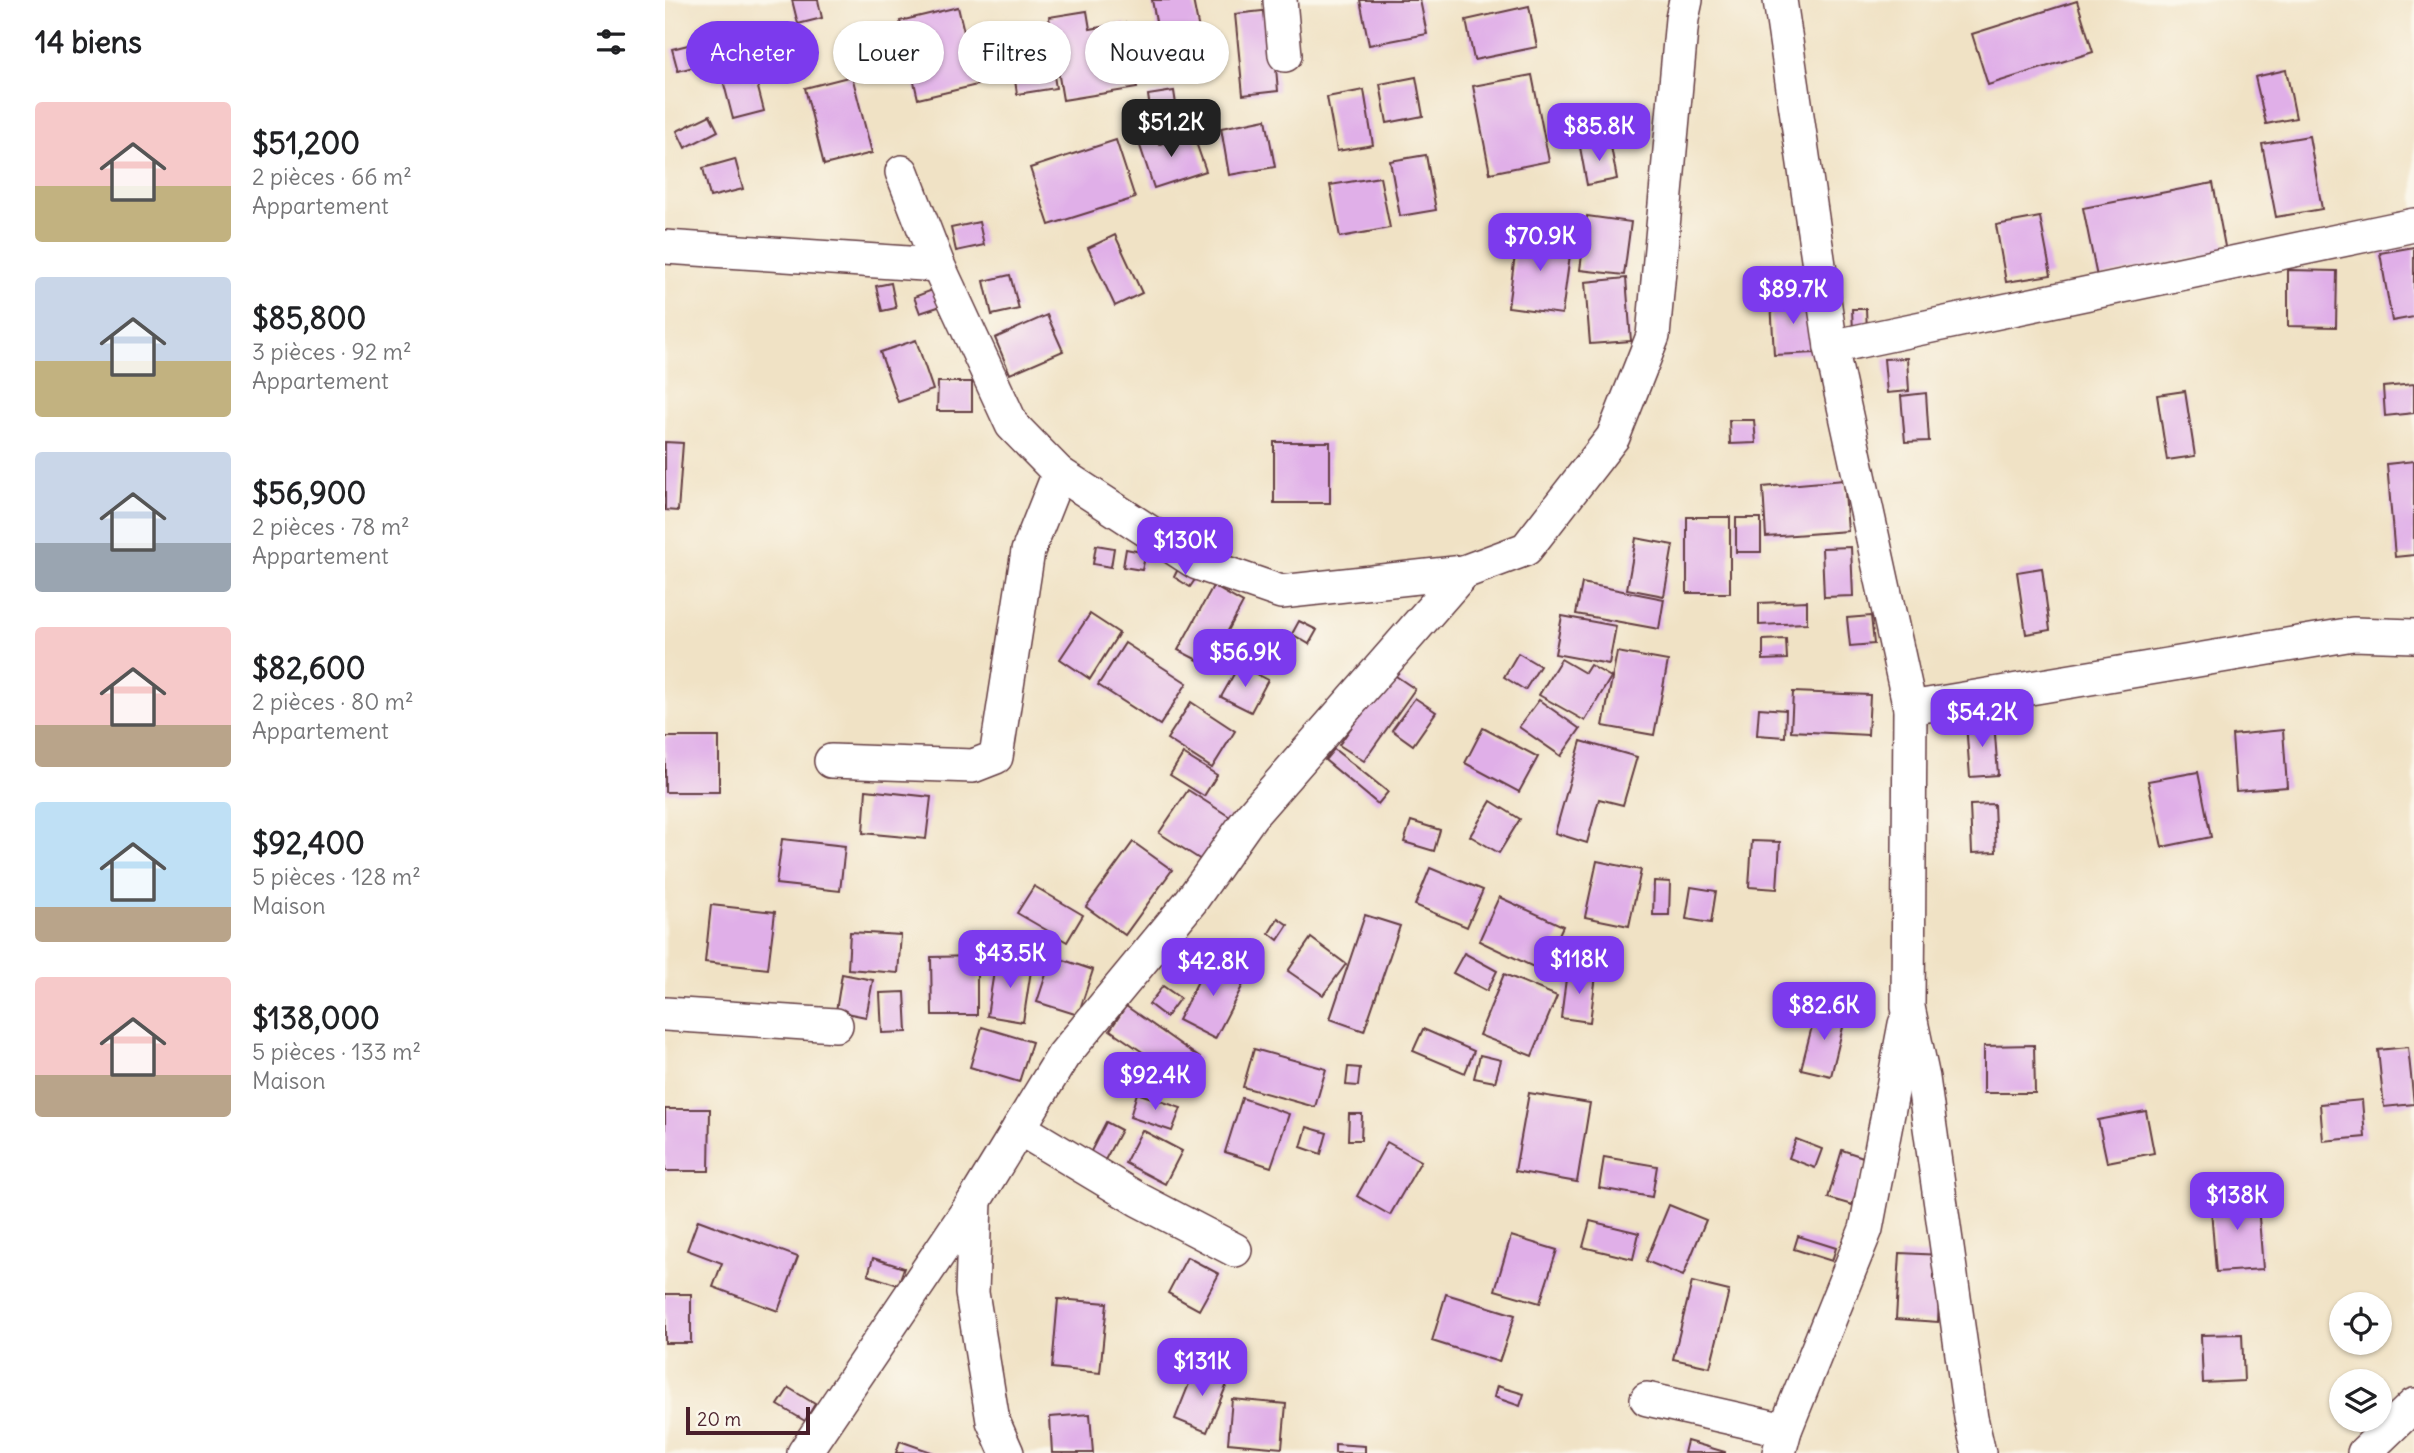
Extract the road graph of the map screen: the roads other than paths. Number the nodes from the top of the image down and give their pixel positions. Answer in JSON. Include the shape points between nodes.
{"nodes":[{"id":1,"x":1280,"y":0,"type":"edge"},
{"id":2,"x":1686,"y":0,"type":"edge"},
{"id":3,"x":1780,"y":0,"type":"edge"},
{"id":4,"x":1285,"y":54,"type":"dead end"},
{"id":5,"x":902,"y":172,"type":"dead end"},
{"id":6,"x":2414,"y":225,"type":"edge"},
{"id":7,"x":665,"y":247,"type":"edge"},
{"id":8,"x":939,"y":265,"type":"junction"},
{"id":9,"x":1831,"y":346,"type":"junction"},
{"id":10,"x":1059,"y":473,"type":"junction"},
{"id":11,"x":1464,"y":572,"type":"junction"},
{"id":12,"x":2414,"y":636,"type":"edge"},
{"id":13,"x":1910,"y":708,"type":"junction"},
{"id":14,"x":831,"y":761,"type":"dead end"},
{"id":15,"x":1908,"y":1007,"type":"junction"},
{"id":16,"x":665,"y":1014,"type":"edge"},
{"id":17,"x":837,"y":1025,"type":"dead end"},
{"id":18,"x":1019,"y":1128,"type":"junction"},
{"id":19,"x":975,"y":1200,"type":"junction"},
{"id":20,"x":1235,"y":1250,"type":"dead end"},
{"id":21,"x":1647,"y":1399,"type":"dead end"},
{"id":22,"x":2414,"y":1405,"type":"edge"},
{"id":23,"x":1782,"y":1441,"type":"edge"},
{"id":24,"x":804,"y":1453,"type":"edge"},
{"id":25,"x":1007,"y":1453,"type":"edge"},
{"id":26,"x":1979,"y":1453,"type":"edge"},
{"id":27,"x":2364,"y":1453,"type":"edge"}],
"edges":[{"from":1,"to":4,"type":"street"},
{"from":2,"to":11,"type":"street","via":[[1653,336],[1613,437],[1526,550]]},
{"from":3,"to":9,"type":"street"},
{"from":5,"to":8,"type":"street"},
{"from":6,"to":9,"type":"street"},
{"from":7,"to":8,"type":"street"},
{"from":8,"to":10,"type":"street","via":[[1012,425]]},
{"from":9,"to":13,"type":"street"},
{"from":10,"to":11,"type":"street","via":[[1197,563],[1281,592]]},
{"from":10,"to":14,"type":"street","via":[[1028,551],[996,757],[973,766]]},
{"from":11,"to":18,"type":"street","via":[[1251,816],[1191,901],[1063,1056]]},
{"from":12,"to":13,"type":"street","via":[[2353,634]]},
{"from":13,"to":15,"type":"street"},
{"from":15,"to":23,"type":"street","via":[[1866,1230]]},
{"from":15,"to":26,"type":"street","via":[[1923,1078]]},
{"from":16,"to":17,"type":"street"},
{"from":18,"to":19,"type":"street"},
{"from":18,"to":20,"type":"street","via":[[1139,1200]]},
{"from":19,"to":24,"type":"street"},
{"from":19,"to":25,"type":"street","via":[[972,1293],[993,1421]]},
{"from":21,"to":23,"type":"street"},
{"from":22,"to":27,"type":"street"}]}
